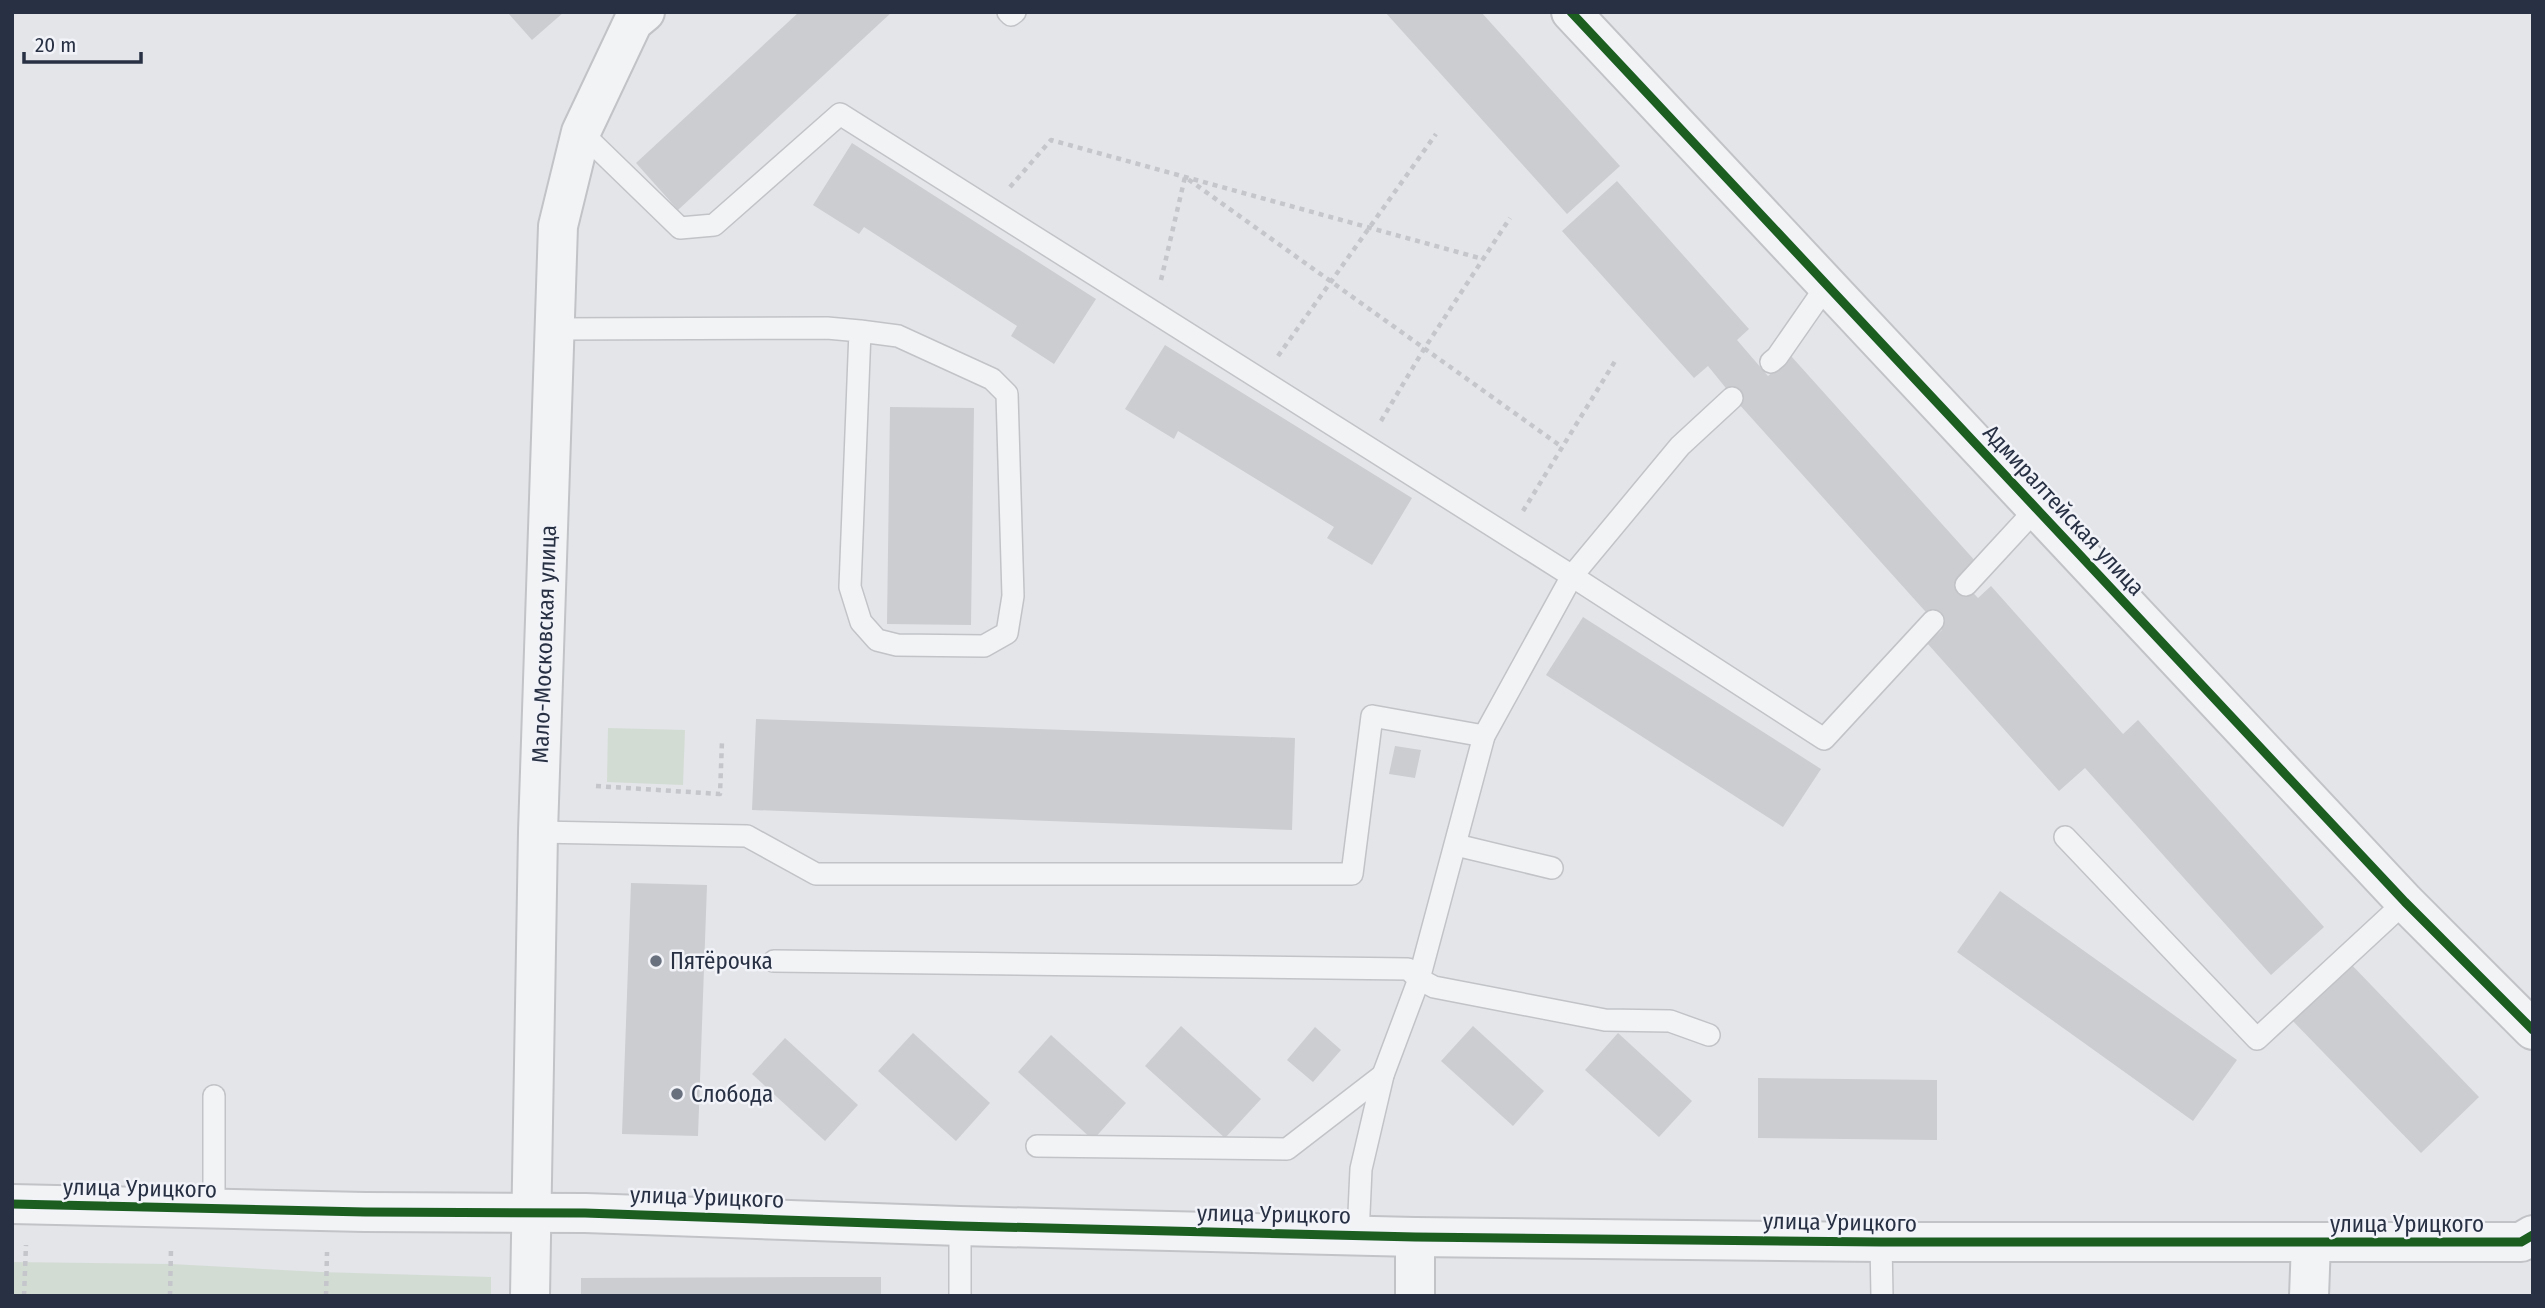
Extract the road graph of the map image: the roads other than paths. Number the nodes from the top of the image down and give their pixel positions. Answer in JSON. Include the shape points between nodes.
{"nodes":[{"id":1,"x":645,"y":12,"type":"edge"},
{"id":2,"x":1008,"y":12,"type":"edge"},
{"id":3,"x":1015,"y":12,"type":"edge"},
{"id":4,"x":1571,"y":12,"type":"edge"},
{"id":5,"x":580,"y":132,"type":"junction"},
{"id":6,"x":1826,"y":285,"type":"junction"},
{"id":7,"x":553,"y":329,"type":"junction"},
{"id":8,"x":860,"y":331,"type":"junction"},
{"id":9,"x":1771,"y":362,"type":"dead end"},
{"id":10,"x":1732,"y":398,"type":"dead end"},
{"id":11,"x":2036,"y":508,"type":"junction"},
{"id":12,"x":1572,"y":576,"type":"junction"},
{"id":13,"x":1966,"y":585,"type":"dead end"},
{"id":14,"x":1933,"y":621,"type":"dead end"},
{"id":15,"x":1484,"y":736,"type":"junction"},
{"id":16,"x":538,"y":832,"type":"junction"},
{"id":17,"x":2065,"y":837,"type":"dead end"},
{"id":18,"x":1456,"y":845,"type":"junction"},
{"id":19,"x":1552,"y":868,"type":"dead end"},
{"id":20,"x":2405,"y":902,"type":"junction"},
{"id":21,"x":774,"y":961,"type":"dead end"},
{"id":22,"x":1419,"y":979,"type":"junction"},
{"id":23,"x":2533,"y":1030,"type":"edge"},
{"id":24,"x":1709,"y":1035,"type":"dead end"},
{"id":25,"x":1383,"y":1075,"type":"junction"},
{"id":26,"x":214,"y":1097,"type":"dead end"},
{"id":27,"x":1037,"y":1146,"type":"dead end"},
{"id":28,"x":12,"y":1204,"type":"edge"},
{"id":29,"x":214,"y":1209,"type":"junction"},
{"id":30,"x":531,"y":1213,"type":"junction"},
{"id":31,"x":960,"y":1226,"type":"junction"},
{"id":32,"x":1357,"y":1235,"type":"junction"},
{"id":33,"x":2533,"y":1235,"type":"edge"},
{"id":34,"x":1415,"y":1237,"type":"junction"},
{"id":35,"x":1881,"y":1242,"type":"junction"},
{"id":36,"x":2311,"y":1243,"type":"junction"},
{"id":37,"x":530,"y":1296,"type":"edge"},
{"id":38,"x":960,"y":1296,"type":"edge"},
{"id":39,"x":1415,"y":1296,"type":"edge"},
{"id":40,"x":1882,"y":1296,"type":"edge"},
{"id":41,"x":2309,"y":1296,"type":"edge"}],
"edges":[{"from":1,"to":5,"type":"street","name":"Мало-Московская улица","via":[[634,22]]},
{"from":2,"to":3,"type":"lane"},
{"from":4,"to":6,"type":"street","name":"Адмиралтейская улица"},
{"from":5,"to":7,"type":"street","name":"Мало-Московская улица","via":[[558,226]]},
{"from":5,"to":12,"type":"lane","via":[[680,228],[714,225],[841,114]]},
{"from":6,"to":9,"type":"lane"},
{"from":6,"to":11,"type":"street","name":"Адмиралтейская улица"},
{"from":7,"to":8,"type":"lane"},
{"from":7,"to":16,"type":"street","name":"Мало-Московская улица"},
{"from":8,"to":8,"type":"lane","via":[[850,587],[861,621],[877,640],[897,645],[985,646],[1007,633],[1013,596],[1007,394],[992,379],[898,336]]},
{"from":10,"to":12,"type":"lane","via":[[1680,446]]},
{"from":11,"to":13,"type":"lane"},
{"from":11,"to":20,"type":"street","name":"Адмиралтейская улица"},
{"from":12,"to":14,"type":"lane","via":[[1824,740]]},
{"from":12,"to":15,"type":"lane"},
{"from":15,"to":16,"type":"lane","via":[[1372,716],[1352,874],[816,873],[747,836]]},
{"from":15,"to":18,"type":"lane"},
{"from":16,"to":30,"type":"street","name":"Мало-Московская улица"},
{"from":17,"to":20,"type":"lane","via":[[2257,1039]]},
{"from":18,"to":19,"type":"lane"},
{"from":18,"to":22,"type":"lane"},
{"from":20,"to":23,"type":"street","name":"Адмиралтейская улица"},
{"from":21,"to":22,"type":"lane","via":[[1408,969]]},
{"from":22,"to":24,"type":"lane","via":[[1434,987],[1605,1020],[1670,1021]]},
{"from":22,"to":25,"type":"lane"},
{"from":25,"to":27,"type":"lane","via":[[1287,1149]]},
{"from":25,"to":32,"type":"lane","via":[[1362,1169]]},
{"from":26,"to":29,"type":"lane"},
{"from":28,"to":29,"type":"street","name":"улица Урицкого"},
{"from":29,"to":30,"type":"street","name":"улица Урицкого"},
{"from":30,"to":31,"type":"street","name":"улица Урицкого"},
{"from":30,"to":37,"type":"street","name":"Мало-Московская улица"},
{"from":31,"to":32,"type":"street","name":"улица Урицкого"},
{"from":31,"to":38,"type":"lane"},
{"from":32,"to":34,"type":"street","name":"улица Урицкого"},
{"from":33,"to":36,"type":"street","name":"улица Урицкого","via":[[2521,1242]]},
{"from":34,"to":35,"type":"street","name":"улица Урицкого"},
{"from":34,"to":39,"type":"street"},
{"from":35,"to":36,"type":"street","name":"улица Урицкого"},
{"from":35,"to":40,"type":"lane"},
{"from":36,"to":41,"type":"street"}]}
